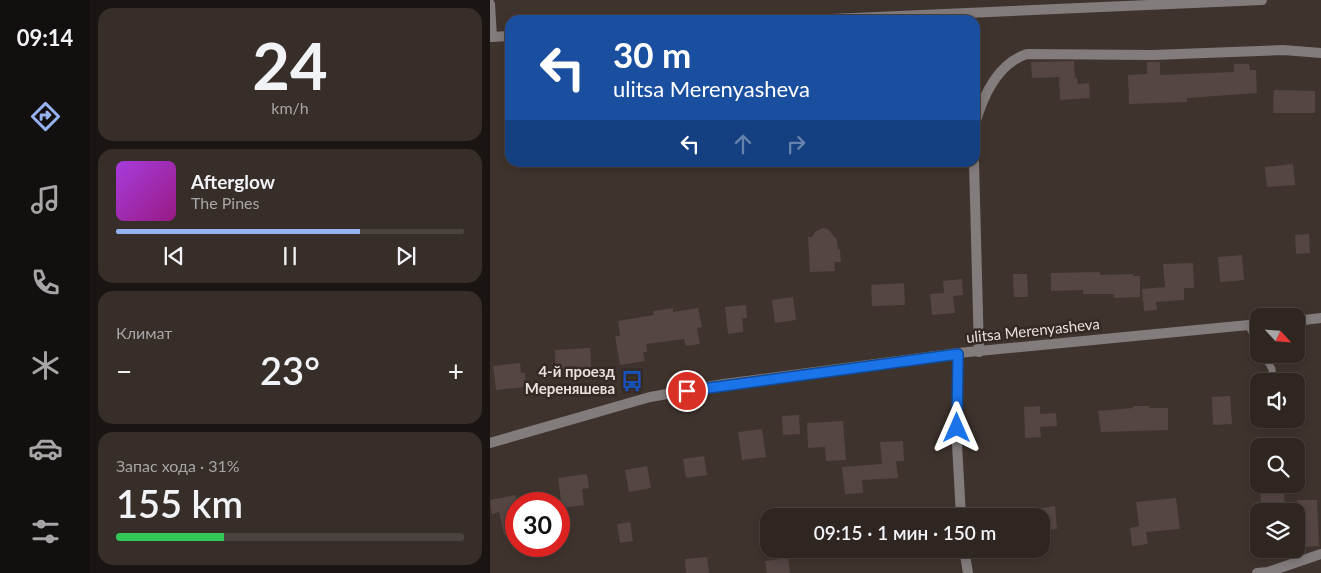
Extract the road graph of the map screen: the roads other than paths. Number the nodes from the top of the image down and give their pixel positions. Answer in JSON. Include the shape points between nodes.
{"nodes":[{"id":1,"x":1262,"y":0,"type":"edge"},
{"id":2,"x":490,"y":4,"type":"edge"},
{"id":3,"x":922,"y":15,"type":"edge"},
{"id":4,"x":505,"y":36,"type":"edge"},
{"id":5,"x":491,"y":37,"type":"edge"},
{"id":6,"x":1321,"y":53,"type":"edge"},
{"id":7,"x":980,"y":110,"type":"edge"},
{"id":8,"x":974,"y":167,"type":"edge"},
{"id":9,"x":1321,"y":318,"type":"edge"},
{"id":10,"x":1305,"y":320,"type":"edge"},
{"id":11,"x":1250,"y":325,"type":"edge"},
{"id":12,"x":979,"y":352,"type":"junction"},
{"id":13,"x":958,"y":354,"type":"junction"},
{"id":14,"x":490,"y":443,"type":"edge"},
{"id":15,"x":961,"y":508,"type":"edge"},
{"id":16,"x":1321,"y":554,"type":"edge"},
{"id":17,"x":966,"y":558,"type":"edge"},
{"id":18,"x":1268,"y":572,"type":"edge"},
{"id":19,"x":968,"y":573,"type":"edge"},
{"id":20,"x":1257,"y":573,"type":"edge"}],
"edges":[{"from":1,"to":3,"type":"street"},
{"from":2,"to":5,"type":"street"},
{"from":4,"to":5,"type":"street"},
{"from":6,"to":7,"type":"street","via":[[1283,50],[1153,55],[1027,54],[1006,65],[986,94]]},
{"from":8,"to":12,"type":"street"},
{"from":9,"to":10,"type":"street"},
{"from":11,"to":12,"type":"street","name":"ulitsa Merenyasheva"},
{"from":12,"to":13,"type":"street","name":"ulitsa Merenyasheva"},
{"from":13,"to":14,"type":"street","name":"ulitsa Merenyasheva","via":[[724,384],[650,397]]},
{"from":13,"to":15,"type":"street"},
{"from":16,"to":18,"type":"street"},
{"from":17,"to":19,"type":"street"},
{"from":18,"to":20,"type":"street"}]}
